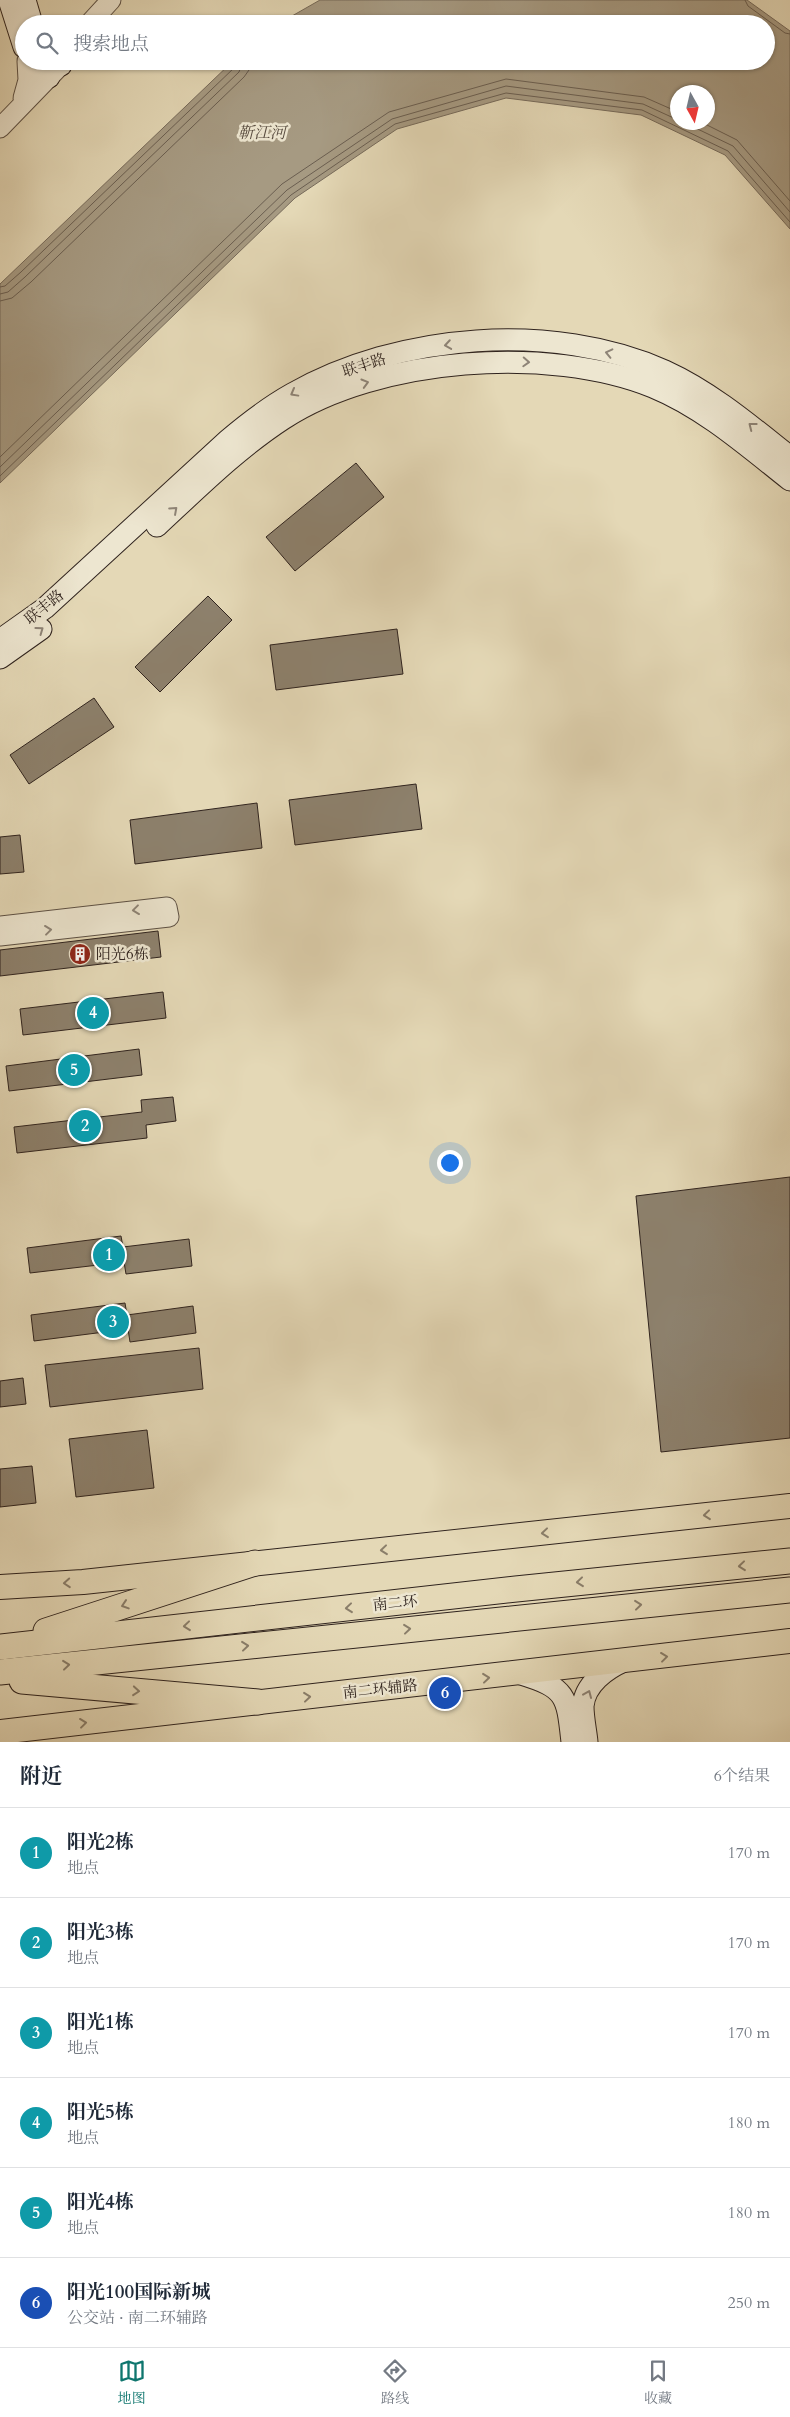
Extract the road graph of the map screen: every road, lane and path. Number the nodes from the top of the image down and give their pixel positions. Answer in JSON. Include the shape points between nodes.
{"nodes":[{"id":1,"x":9,"y":0,"type":"edge"},
{"id":2,"x":111,"y":0,"type":"edge"},
{"id":3,"x":118,"y":0,"type":"edge"},
{"id":4,"x":97,"y":15,"type":"edge"},
{"id":5,"x":105,"y":15,"type":"edge"},
{"id":6,"x":15,"y":19,"type":"edge"},
{"id":7,"x":45,"y":70,"type":"edge"},
{"id":8,"x":45,"y":70,"type":"edge"},
{"id":9,"x":0,"y":120,"type":"edge"},
{"id":10,"x":0,"y":128,"type":"edge"},
{"id":11,"x":790,"y":457,"type":"edge"},
{"id":12,"x":790,"y":480,"type":"edge"},
{"id":13,"x":0,"y":640,"type":"edge"},
{"id":14,"x":0,"y":658,"type":"edge"},
{"id":15,"x":0,"y":926,"type":"edge"},
{"id":16,"x":0,"y":936,"type":"edge"},
{"id":17,"x":790,"y":1506,"type":"edge"},
{"id":18,"x":790,"y":1561,"type":"edge"},
{"id":19,"x":255,"y":1563,"type":"junction"},
{"id":20,"x":0,"y":1587,"type":"edge"},
{"id":21,"x":790,"y":1590,"type":"edge"},
{"id":22,"x":790,"y":1642,"type":"edge"},
{"id":23,"x":0,"y":1646,"type":"edge"},
{"id":24,"x":624,"y":1661,"type":"junction"},
{"id":25,"x":0,"y":1672,"type":"edge"},
{"id":26,"x":521,"y":1674,"type":"junction"},
{"id":27,"x":0,"y":1679,"type":"edge"},
{"id":28,"x":258,"y":1702,"type":"junction"},
{"id":29,"x":48,"y":1727,"type":"junction"},
{"id":30,"x":0,"y":1732,"type":"edge"},
{"id":31,"x":24,"y":1742,"type":"edge"},
{"id":32,"x":572,"y":1742,"type":"edge"},
{"id":33,"x":587,"y":1742,"type":"edge"}],
"edges":[{"from":1,"to":6,"type":"main road"},
{"from":2,"to":4,"type":"street"},
{"from":3,"to":5,"type":"street"},
{"from":7,"to":9,"type":"street"},
{"from":8,"to":10,"type":"street"},
{"from":11,"to":13,"type":"main road","name":"联丰路","one_way":true,"via":[[694,387],[665,371],[618,355],[566,343],[519,340],[475,341],[397,354],[332,375],[293,393],[257,416],[45,608]]},
{"from":14,"to":12,"type":"main road","name":"联丰路","one_way":true,"via":[[46,626],[254,439],[285,417],[318,401],[398,374],[436,367],[521,362],[569,366],[620,376],[684,402]]},
{"from":16,"to":15,"type":"street","one_way":true,"via":[[169,916],[167,907]]},
{"from":17,"to":19,"type":"main road","one_way":true},
{"from":18,"to":23,"type":"highway","name":"南二环","one_way":true},
{"from":19,"to":20,"type":"main road","one_way":true,"via":[[83,1582]]},
{"from":19,"to":23,"type":"highway","one_way":true},
{"from":25,"to":21,"type":"highway","name":"南二环","one_way":true},
{"from":24,"to":22,"type":"main road","name":"南二环辅路","one_way":true},
{"from":24,"to":26,"type":"main road","name":"南二环辅路"},
{"from":33,"to":24,"type":"main road","one_way":true,"via":[[583,1706],[587,1694],[603,1674]]},
{"from":28,"to":26,"type":"main road","name":"南二环辅路","one_way":true},
{"from":26,"to":32,"type":"main road","via":[[546,1681],[559,1690],[567,1706]]},
{"from":27,"to":28,"type":"highway","one_way":true},
{"from":29,"to":28,"type":"main road","name":"南二环辅路","one_way":true},
{"from":29,"to":30,"type":"main road","name":"南二环辅路"},
{"from":29,"to":31,"type":"main road"}]}
